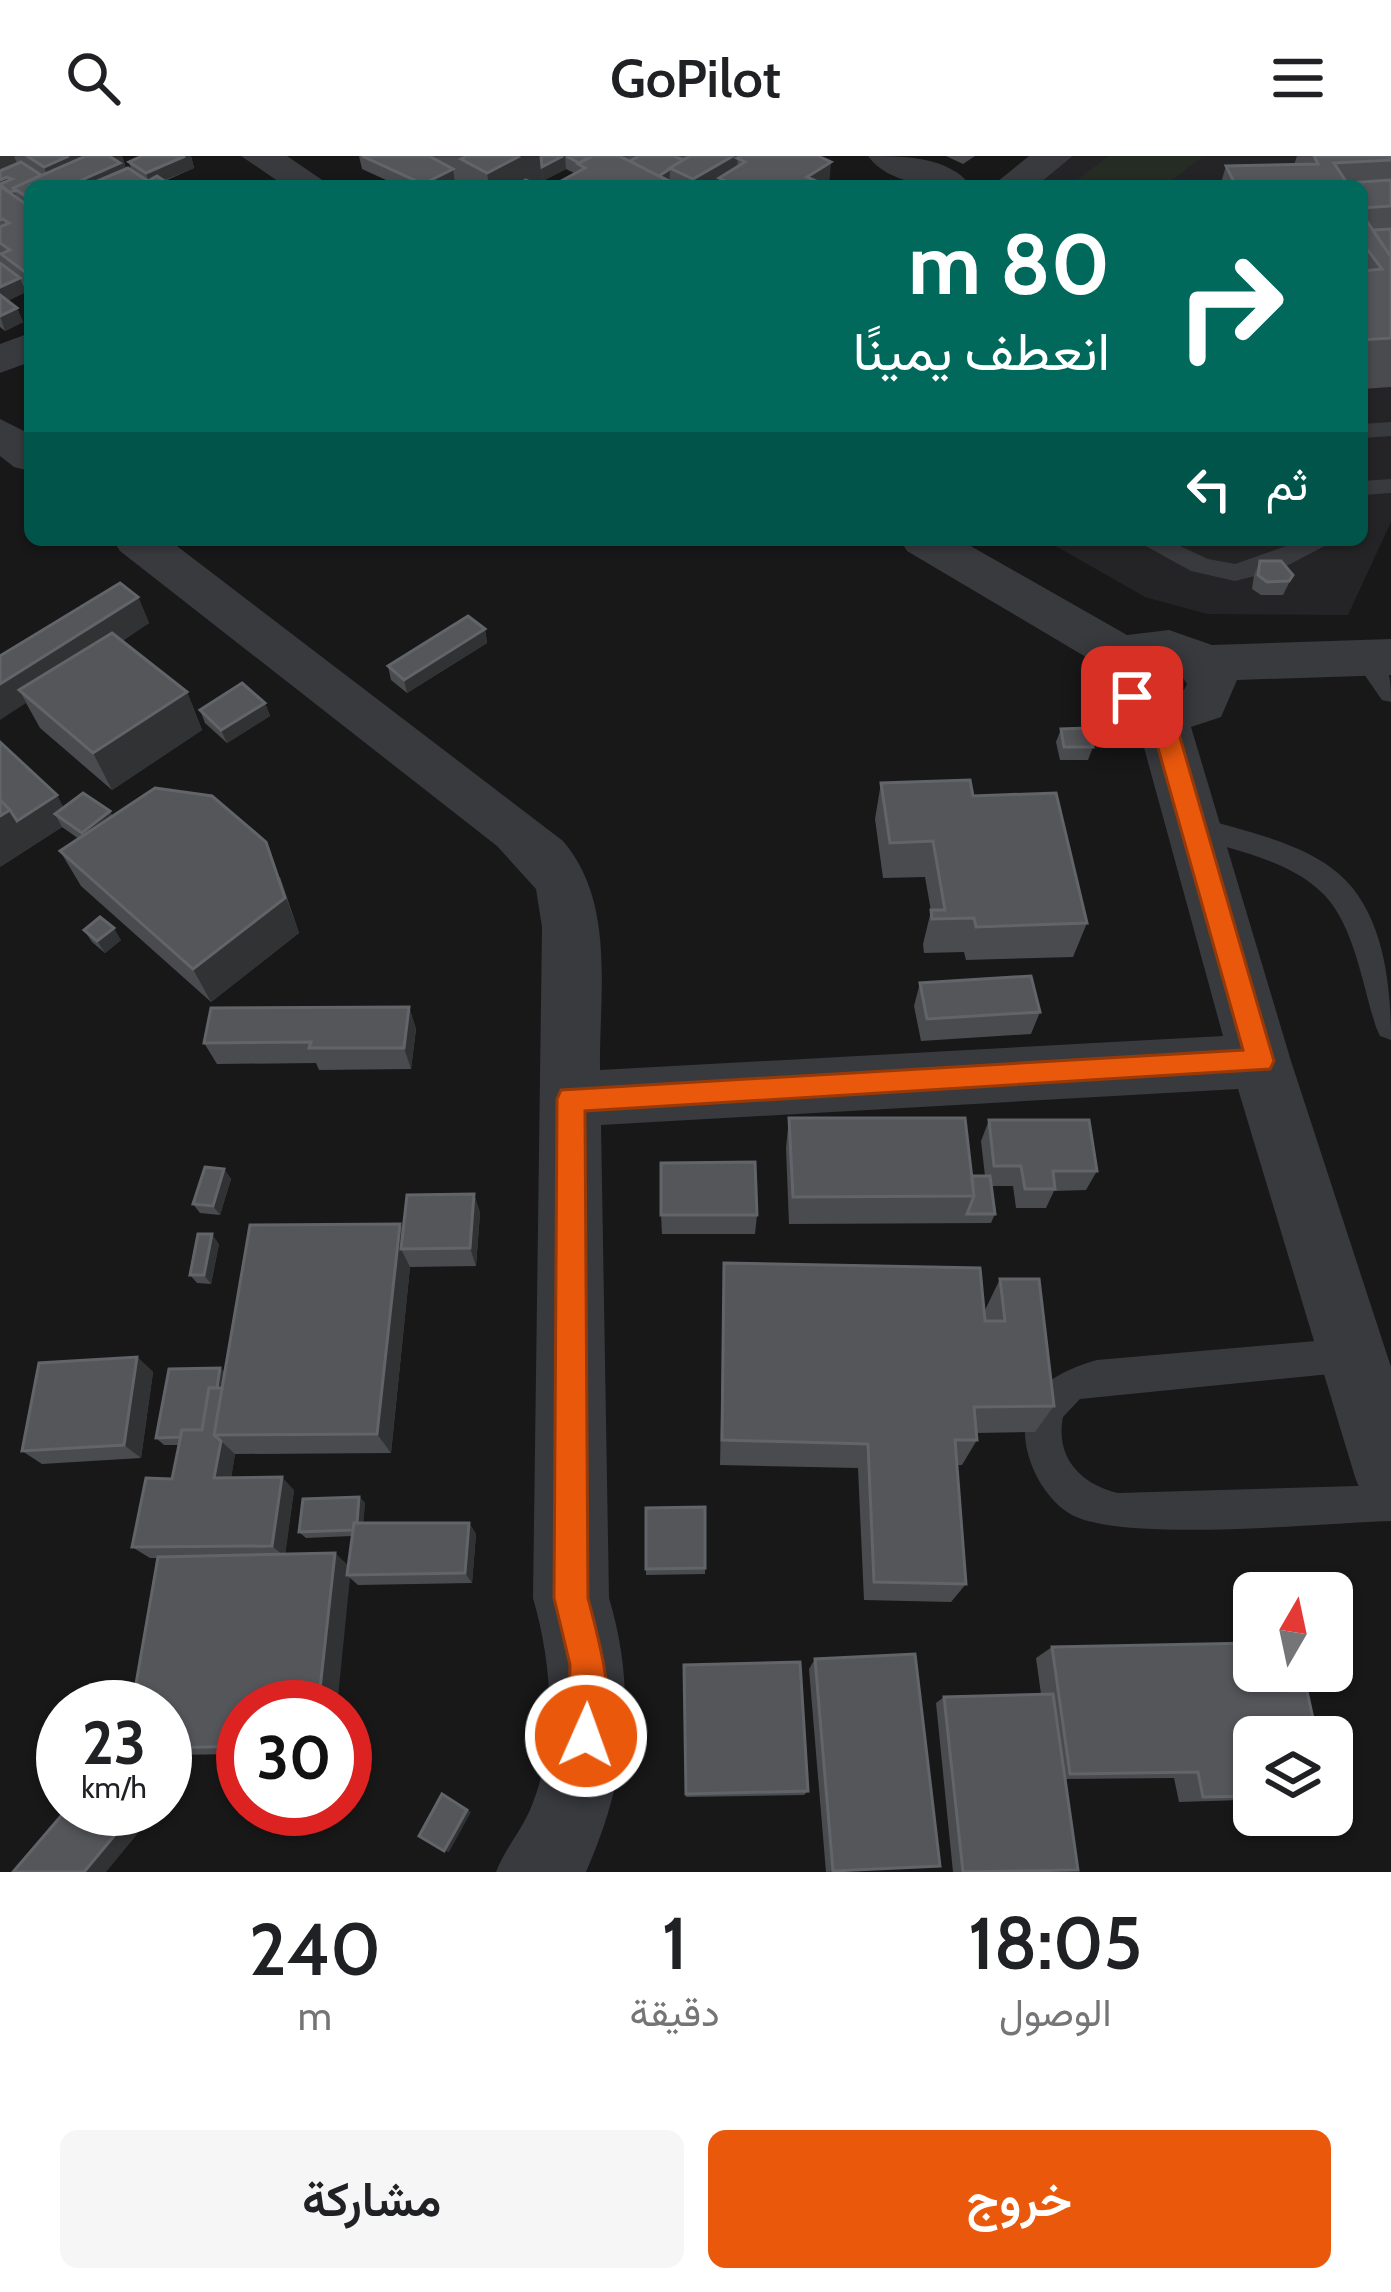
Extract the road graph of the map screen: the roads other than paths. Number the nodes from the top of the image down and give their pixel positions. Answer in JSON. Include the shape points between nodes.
{"nodes":[{"id":1,"x":260,"y":156,"type":"edge"},
{"id":2,"x":887,"y":156,"type":"edge"},
{"id":3,"x":1054,"y":156,"type":"edge"},
{"id":4,"x":302,"y":180,"type":"edge"},
{"id":5,"x":939,"y":180,"type":"edge"},
{"id":6,"x":1020,"y":180,"type":"edge"},
{"id":7,"x":0,"y":433,"type":"edge"},
{"id":8,"x":24,"y":452,"type":"edge"},
{"id":9,"x":145,"y":546,"type":"edge"},
{"id":10,"x":934,"y":546,"type":"edge"},
{"id":11,"x":1159,"y":546,"type":"edge"},
{"id":12,"x":1308,"y":546,"type":"edge"},
{"id":13,"x":1126,"y":657,"type":"junction"},
{"id":14,"x":1384,"y":660,"type":"edge"},
{"id":15,"x":1203,"y":663,"type":"junction"},
{"id":16,"x":1160,"y":710,"type":"junction"},
{"id":17,"x":1191,"y":826,"type":"junction"},
{"id":18,"x":1391,"y":1028,"type":"edge"},
{"id":19,"x":1260,"y":1061,"type":"junction"},
{"id":20,"x":571,"y":1099,"type":"junction"},
{"id":21,"x":1350,"y":1355,"type":"junction"},
{"id":22,"x":1391,"y":1477,"type":"edge"},
{"id":23,"x":1391,"y":1503,"type":"edge"},
{"id":24,"x":571,"y":1598,"type":"junction"},
{"id":25,"x":518,"y":1872,"type":"edge"},
{"id":26,"x":537,"y":1872,"type":"edge"}],
"edges":[{"from":1,"to":4,"type":"street"},
{"from":2,"to":5,"type":"street"},
{"from":3,"to":6,"type":"street"},
{"from":7,"to":8,"type":"street"},
{"from":9,"to":20,"type":"street","via":[[461,793],[529,876],[569,947]]},
{"from":10,"to":13,"type":"street"},
{"from":11,"to":12,"type":"lane","via":[[1231,575]]},
{"from":13,"to":15,"type":"street","via":[[1163,646]]},
{"from":13,"to":16,"type":"street","via":[[1124,687]]},
{"from":14,"to":15,"type":"street"},
{"from":15,"to":16,"type":"street","via":[[1213,685],[1203,704]]},
{"from":16,"to":17,"type":"street"},
{"from":17,"to":18,"type":"lane","via":[[1331,883],[1346,903]]},
{"from":17,"to":19,"type":"street"},
{"from":19,"to":20,"type":"street"},
{"from":19,"to":21,"type":"street"},
{"from":20,"to":24,"type":"street"},
{"from":21,"to":22,"type":"street"},
{"from":21,"to":23,"type":"lane","via":[[1097,1377],[1066,1387],[1046,1410],[1042,1443],[1055,1477],[1083,1502],[1118,1511]]},
{"from":24,"to":25,"type":"street","via":[[558,1624],[549,1740]]},
{"from":24,"to":26,"type":"street","via":[[588,1665],[586,1736],[563,1834]]}]}
